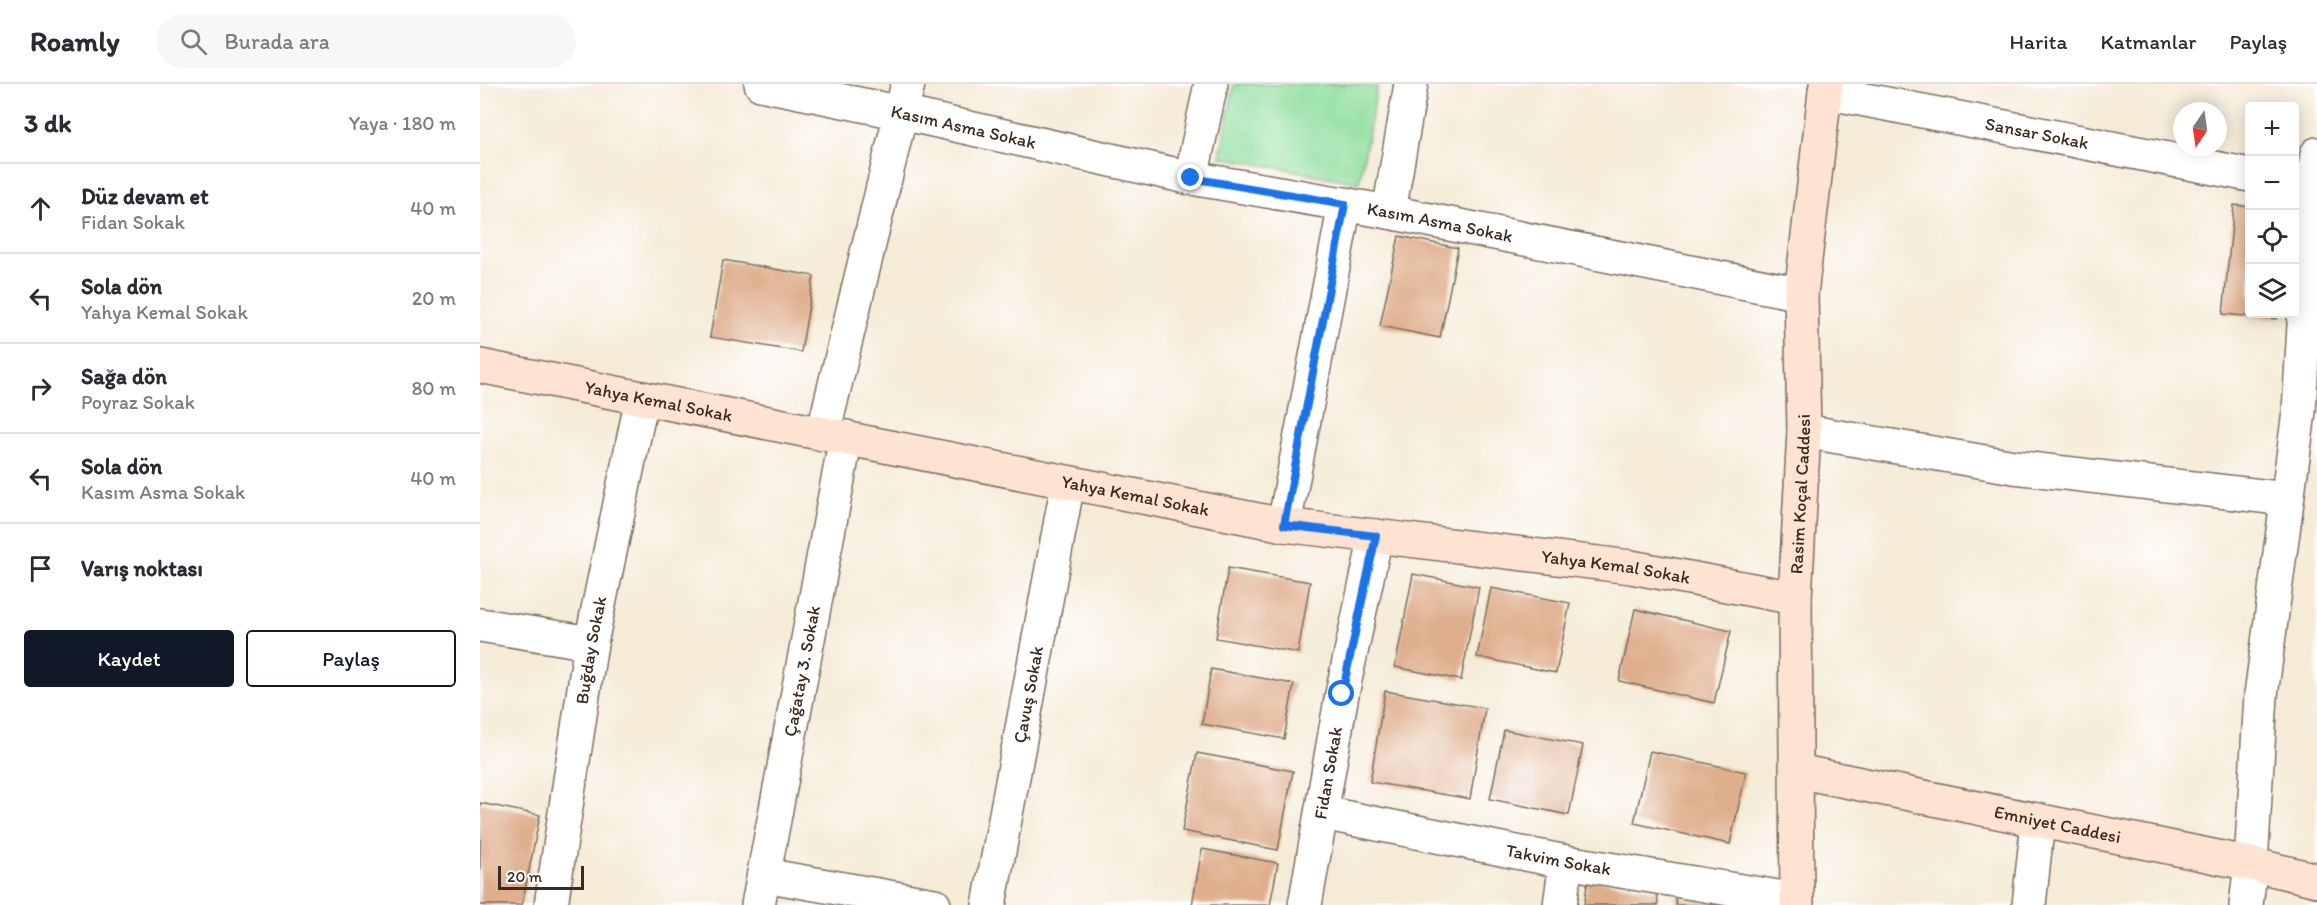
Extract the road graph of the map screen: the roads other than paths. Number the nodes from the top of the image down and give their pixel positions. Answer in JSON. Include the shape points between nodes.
{"nodes":[{"id":1,"x":761,"y":84,"type":"edge"},
{"id":2,"x":1211,"y":84,"type":"edge"},
{"id":3,"x":1411,"y":84,"type":"edge"},
{"id":4,"x":1826,"y":88,"type":"edge"},
{"id":5,"x":905,"y":98,"type":"edge"},
{"id":6,"x":2317,"y":154,"type":"edge"},
{"id":7,"x":2245,"y":174,"type":"edge"},
{"id":8,"x":1191,"y":178,"type":"junction"},
{"id":9,"x":2308,"y":186,"type":"edge"},
{"id":10,"x":1345,"y":204,"type":"junction"},
{"id":11,"x":1389,"y":212,"type":"junction"},
{"id":12,"x":1802,"y":294,"type":"junction"},
{"id":13,"x":480,"y":366,"type":"edge"},
{"id":14,"x":642,"y":398,"type":"junction"},
{"id":15,"x":1804,"y":431,"type":"junction"},
{"id":16,"x":834,"y":436,"type":"junction"},
{"id":17,"x":1068,"y":483,"type":"junction"},
{"id":18,"x":2287,"y":499,"type":"junction"},
{"id":19,"x":1284,"y":525,"type":"junction"},
{"id":20,"x":1376,"y":536,"type":"junction"},
{"id":21,"x":1795,"y":598,"type":"junction"},
{"id":22,"x":480,"y":625,"type":"edge"},
{"id":23,"x":591,"y":643,"type":"junction"},
{"id":24,"x":1797,"y":771,"type":"junction"},
{"id":25,"x":1323,"y":813,"type":"junction"},
{"id":26,"x":2038,"y":820,"type":"junction"},
{"id":27,"x":1566,"y":862,"type":"junction"},
{"id":28,"x":2251,"y":864,"type":"junction"},
{"id":29,"x":2317,"y":880,"type":"edge"},
{"id":30,"x":761,"y":890,"type":"edge"},
{"id":31,"x":1797,"y":903,"type":"edge"},
{"id":32,"x":550,"y":905,"type":"edge"},
{"id":33,"x":934,"y":905,"type":"edge"},
{"id":34,"x":989,"y":905,"type":"edge"},
{"id":35,"x":1305,"y":905,"type":"edge"},
{"id":36,"x":1560,"y":905,"type":"edge"},
{"id":37,"x":2029,"y":905,"type":"edge"},
{"id":38,"x":2246,"y":905,"type":"edge"}],
"edges":[{"from":1,"to":5,"type":"street","name":"Kasım Asma Sokak"},
{"from":2,"to":8,"type":"street"},
{"from":3,"to":11,"type":"street"},
{"from":4,"to":7,"type":"street","name":"Sansar Sokak"},
{"from":4,"to":12,"type":"street","name":"Rasim Koçal Caddesi"},
{"from":5,"to":8,"type":"street","name":"Kasım Asma Sokak"},
{"from":5,"to":16,"type":"street","name":"Çağatay 3. Sokak"},
{"from":6,"to":9,"type":"street"},
{"from":8,"to":10,"type":"street","name":"Kasım Asma Sokak"},
{"from":9,"to":18,"type":"street","via":[[2299,412]]},
{"from":10,"to":11,"type":"street","name":"Kasım Asma Sokak"},
{"from":10,"to":19,"type":"street"},
{"from":11,"to":12,"type":"street","name":"Kasım Asma Sokak"},
{"from":12,"to":15,"type":"street","name":"Rasim Koçal Caddesi"},
{"from":13,"to":14,"type":"street","name":"Yahya Kemal Sokak"},
{"from":14,"to":16,"type":"street","name":"Yahya Kemal Sokak"},
{"from":14,"to":23,"type":"street","name":"Buğday Sokak"},
{"from":15,"to":18,"type":"street","via":[[2014,467]]},
{"from":15,"to":21,"type":"street","name":"Rasim Koçal Caddesi"},
{"from":16,"to":17,"type":"street","name":"Yahya Kemal Sokak"},
{"from":16,"to":30,"type":"street","name":"Çağatay 3. Sokak"},
{"from":17,"to":19,"type":"street","name":"Yahya Kemal Sokak"},
{"from":17,"to":34,"type":"street","name":"Çavuş Sokak"},
{"from":18,"to":28,"type":"street","via":[[2260,695]]},
{"from":19,"to":20,"type":"street","name":"Yahya Kemal Sokak"},
{"from":20,"to":21,"type":"street","name":"Yahya Kemal Sokak","via":[[1631,567]]},
{"from":20,"to":25,"type":"street","name":"Fidan Sokak","via":[[1342,694]]},
{"from":21,"to":24,"type":"street","name":"Rasim Koçal Caddesi"},
{"from":22,"to":23,"type":"street"},
{"from":23,"to":32,"type":"street","name":"Buğday Sokak"},
{"from":24,"to":26,"type":"street","name":"Emniyet Caddesi"},
{"from":24,"to":31,"type":"street","name":"Rasim Koçal Caddesi"},
{"from":25,"to":27,"type":"street","name":"Takvim Sokak"},
{"from":25,"to":35,"type":"street","name":"Fidan Sokak"},
{"from":26,"to":28,"type":"street","name":"Emniyet Caddesi"},
{"from":26,"to":37,"type":"street"},
{"from":27,"to":31,"type":"street","name":"Takvim Sokak"},
{"from":27,"to":36,"type":"street"},
{"from":28,"to":29,"type":"street","name":"Emniyet Caddesi"},
{"from":28,"to":38,"type":"street"},
{"from":30,"to":33,"type":"street"}]}
